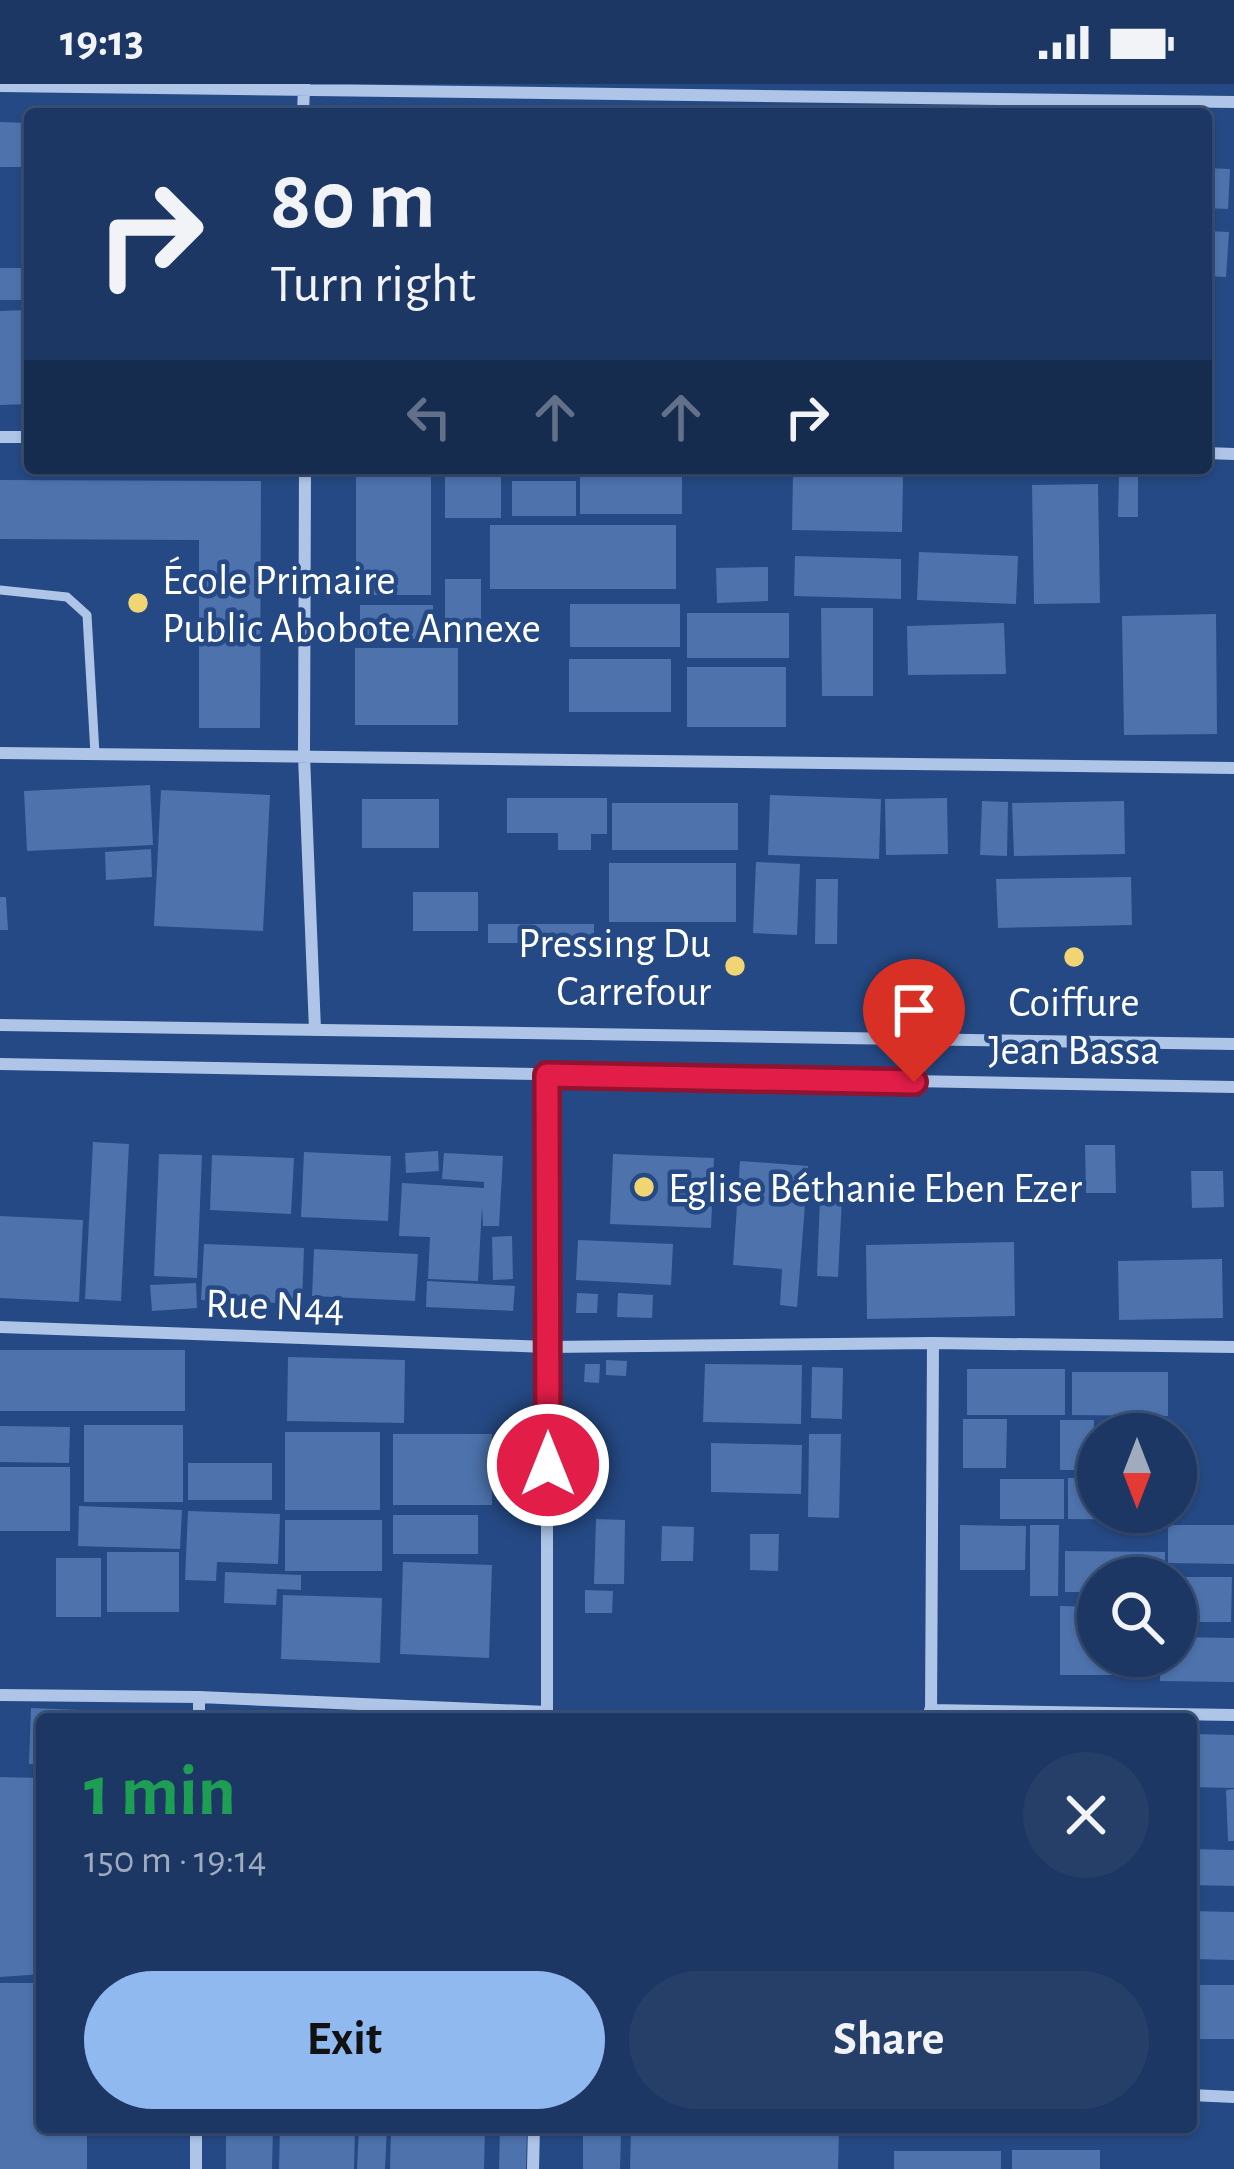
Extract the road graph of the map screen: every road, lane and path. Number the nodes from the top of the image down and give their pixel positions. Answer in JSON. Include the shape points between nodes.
{"nodes":[{"id":1,"x":0,"y":86,"type":"edge"},
{"id":2,"x":303,"y":88,"type":"edge"},
{"id":3,"x":529,"y":89,"type":"edge"},
{"id":4,"x":1234,"y":102,"type":"edge"},
{"id":5,"x":305,"y":474,"type":"edge"},
{"id":6,"x":0,"y":590,"type":"edge"},
{"id":7,"x":0,"y":753,"type":"edge"},
{"id":8,"x":95,"y":754,"type":"junction"},
{"id":9,"x":304,"y":756,"type":"junction"},
{"id":10,"x":1234,"y":768,"type":"edge"},
{"id":11,"x":0,"y":1024,"type":"edge"},
{"id":12,"x":315,"y":1030,"type":"junction"},
{"id":13,"x":1234,"y":1044,"type":"edge"},
{"id":14,"x":0,"y":1064,"type":"edge"},
{"id":15,"x":547,"y":1075,"type":"junction"},
{"id":16,"x":1234,"y":1087,"type":"edge"},
{"id":17,"x":0,"y":1327,"type":"edge"},
{"id":18,"x":933,"y":1342,"type":"junction"},
{"id":19,"x":547,"y":1347,"type":"junction"},
{"id":20,"x":1234,"y":1347,"type":"edge"},
{"id":21,"x":0,"y":1695,"type":"edge"},
{"id":22,"x":199,"y":1697,"type":"junction"},
{"id":23,"x":199,"y":1713,"type":"edge"},
{"id":24,"x":492,"y":1713,"type":"edge"},
{"id":25,"x":547,"y":1713,"type":"edge"},
{"id":26,"x":930,"y":1713,"type":"edge"},
{"id":27,"x":1197,"y":1715,"type":"edge"},
{"id":28,"x":1234,"y":1715,"type":"edge"},
{"id":29,"x":1197,"y":2095,"type":"edge"},
{"id":30,"x":1234,"y":2097,"type":"edge"},
{"id":31,"x":196,"y":2133,"type":"edge"},
{"id":32,"x":534,"y":2133,"type":"edge"},
{"id":33,"x":196,"y":2169,"type":"edge"},
{"id":34,"x":533,"y":2169,"type":"edge"}],
"edges":[{"from":1,"to":2,"type":"street"},
{"from":2,"to":3,"type":"street"},
{"from":3,"to":4,"type":"street"},
{"from":5,"to":9,"type":"street"},
{"from":6,"to":8,"type":"lane","via":[[67,598],[87,615]]},
{"from":7,"to":8,"type":"street"},
{"from":8,"to":9,"type":"street"},
{"from":9,"to":10,"type":"street"},
{"from":9,"to":12,"type":"street"},
{"from":11,"to":12,"type":"street"},
{"from":12,"to":13,"type":"street"},
{"from":14,"to":15,"type":"street"},
{"from":15,"to":16,"type":"street"},
{"from":15,"to":19,"type":"street"},
{"from":17,"to":19,"type":"street","name":"Rue N44"},
{"from":18,"to":19,"type":"street","name":"Rue N44"},
{"from":18,"to":20,"type":"street","name":"Rue N44"},
{"from":18,"to":26,"type":"street"},
{"from":19,"to":25,"type":"street"},
{"from":21,"to":22,"type":"street"},
{"from":22,"to":23,"type":"street"},
{"from":22,"to":24,"type":"street"},
{"from":27,"to":28,"type":"street"},
{"from":29,"to":30,"type":"street"},
{"from":31,"to":33,"type":"street"},
{"from":32,"to":34,"type":"street"}]}
